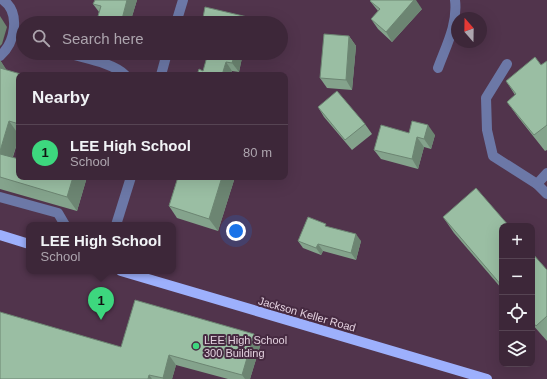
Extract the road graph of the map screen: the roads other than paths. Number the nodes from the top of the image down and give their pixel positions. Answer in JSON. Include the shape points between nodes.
{"nodes":[{"id":1,"x":3,"y":0,"type":"edge"},
{"id":2,"x":183,"y":0,"type":"edge"},
{"id":3,"x":455,"y":0,"type":"edge"},
{"id":4,"x":178,"y":16,"type":"edge"},
{"id":5,"x":0,"y":56,"type":"edge"},
{"id":6,"x":90,"y":60,"type":"edge"},
{"id":7,"x":165,"y":60,"type":"edge"},
{"id":8,"x":507,"y":64,"type":"dead end"},
{"id":9,"x":438,"y":68,"type":"dead end"},
{"id":10,"x":122,"y":72,"type":"edge"},
{"id":11,"x":162,"y":72,"type":"edge"},
{"id":12,"x":547,"y":173,"type":"edge"},
{"id":13,"x":129,"y":180,"type":"edge"},
{"id":14,"x":537,"y":184,"type":"junction"},
{"id":15,"x":547,"y":194,"type":"edge"},
{"id":16,"x":0,"y":197,"type":"edge"},
{"id":17,"x":63,"y":222,"type":"edge"},
{"id":18,"x":117,"y":222,"type":"edge"},
{"id":19,"x":0,"y":235,"type":"edge"},
{"id":20,"x":26,"y":243,"type":"edge"},
{"id":21,"x":131,"y":274,"type":"edge"},
{"id":22,"x":487,"y":379,"type":"edge"}],
"edges":[{"from":1,"to":5,"type":"street","via":[[12,11],[15,25],[7,50]]},
{"from":2,"to":4,"type":"street"},
{"from":3,"to":9,"type":"street","via":[[454,28]]},
{"from":6,"to":10,"type":"street"},
{"from":7,"to":11,"type":"street"},
{"from":8,"to":14,"type":"street","via":[[486,98],[487,130],[493,156]]},
{"from":12,"to":14,"type":"street"},
{"from":13,"to":18,"type":"street"},
{"from":14,"to":15,"type":"street"},
{"from":16,"to":17,"type":"street","via":[[58,213]]},
{"from":19,"to":20,"type":"main road"},
{"from":21,"to":22,"type":"main road","name":"Jackson Keller Road"}]}
